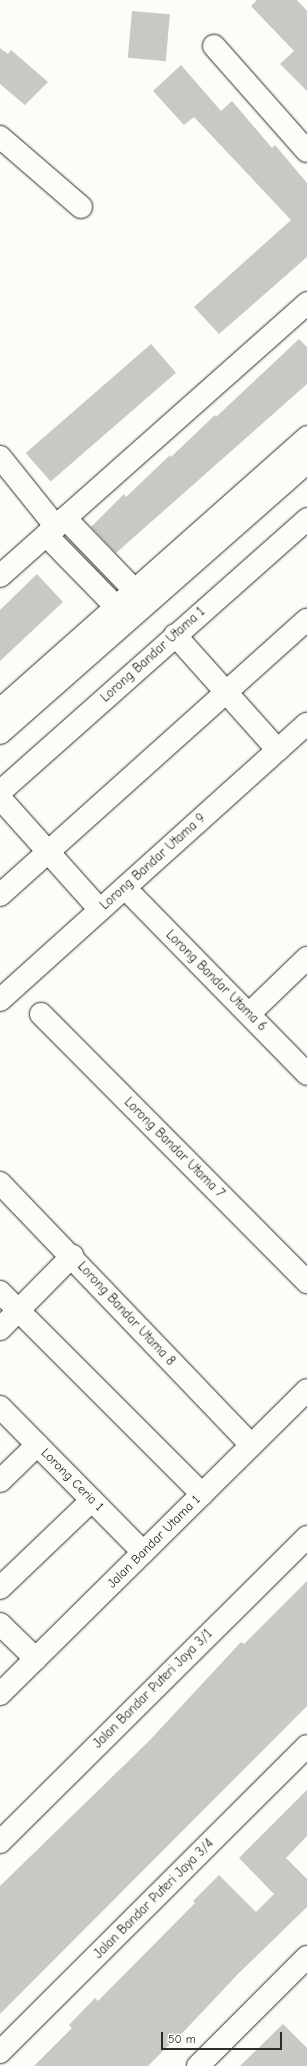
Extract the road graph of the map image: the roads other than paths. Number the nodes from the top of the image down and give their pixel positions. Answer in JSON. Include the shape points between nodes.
{"nodes":[{"id":1,"x":214,"y":46,"type":"dead end"},
{"id":2,"x":0,"y":138,"type":"edge"},
{"id":3,"x":307,"y":151,"type":"edge"},
{"id":4,"x":81,"y":207,"type":"dead end"},
{"id":5,"x":307,"y":303,"type":"edge"},
{"id":6,"x":307,"y":437,"type":"edge"},
{"id":7,"x":0,"y":457,"type":"edge"},
{"id":8,"x":307,"y":462,"type":"edge"},
{"id":9,"x":307,"y":518,"type":"edge"},
{"id":10,"x":56,"y":527,"type":"junction"},
{"id":11,"x":112,"y":568,"type":"junction"},
{"id":12,"x":0,"y":576,"type":"edge"},
{"id":13,"x":94,"y":584,"type":"junction"},
{"id":14,"x":141,"y":597,"type":"junction"},
{"id":15,"x":122,"y":613,"type":"junction"},
{"id":16,"x":307,"y":620,"type":"edge"},
{"id":17,"x":175,"y":635,"type":"junction"},
{"id":18,"x":226,"y":692,"type":"junction"},
{"id":19,"x":0,"y":710,"type":"edge"},
{"id":20,"x":307,"y":724,"type":"edge"},
{"id":21,"x":0,"y":733,"type":"edge"},
{"id":22,"x":278,"y":750,"type":"junction"},
{"id":23,"x":0,"y":792,"type":"edge"},
{"id":24,"x":0,"y":798,"type":"edge"},
{"id":25,"x":48,"y":852,"type":"junction"},
{"id":26,"x":124,"y":888,"type":"junction"},
{"id":27,"x":0,"y":894,"type":"edge"},
{"id":28,"x":100,"y":910,"type":"junction"},
{"id":29,"x":307,"y":958,"type":"edge"},
{"id":30,"x":0,"y":1000,"type":"edge"},
{"id":31,"x":41,"y":1014,"type":"dead end"},
{"id":32,"x":249,"y":1014,"type":"junction"},
{"id":33,"x":307,"y":1074,"type":"edge"},
{"id":34,"x":0,"y":1183,"type":"edge"},
{"id":35,"x":72,"y":1256,"type":"junction"},
{"id":36,"x":307,"y":1282,"type":"edge"},
{"id":37,"x":0,"y":1292,"type":"edge"},
{"id":38,"x":18,"y":1310,"type":"junction"},
{"id":39,"x":0,"y":1329,"type":"edge"},
{"id":40,"x":307,"y":1390,"type":"edge"},
{"id":41,"x":0,"y":1407,"type":"edge"},
{"id":42,"x":38,"y":1445,"type":"junction"},
{"id":43,"x":251,"y":1445,"type":"junction"},
{"id":44,"x":0,"y":1481,"type":"edge"},
{"id":45,"x":202,"y":1494,"type":"junction"},
{"id":46,"x":92,"y":1500,"type":"junction"},
{"id":47,"x":307,"y":1537,"type":"edge"},
{"id":48,"x":143,"y":1552,"type":"junction"},
{"id":49,"x":0,"y":1588,"type":"edge"},
{"id":50,"x":0,"y":1624,"type":"edge"},
{"id":51,"x":36,"y":1659,"type":"junction"},
{"id":52,"x":0,"y":1694,"type":"edge"},
{"id":53,"x":307,"y":1746,"type":"edge"},
{"id":54,"x":0,"y":1842,"type":"edge"},
{"id":55,"x":307,"y":1957,"type":"edge"},
{"id":56,"x":0,"y":2052,"type":"edge"},
{"id":57,"x":198,"y":2066,"type":"edge"}],
"edges":[{"from":1,"to":3,"type":"street"},
{"from":2,"to":4,"type":"street"},
{"from":5,"to":10,"type":"street"},
{"from":6,"to":14,"type":"street"},
{"from":7,"to":10,"type":"street"},
{"from":8,"to":14,"type":"street"},
{"from":9,"to":17,"type":"street","name":"Lorong Bandar Utama 1"},
{"from":10,"to":11,"type":"street"},
{"from":10,"to":12,"type":"street"},
{"from":10,"to":13,"type":"street"},
{"from":11,"to":13,"type":"street"},
{"from":11,"to":14,"type":"street"},
{"from":13,"to":15,"type":"street"},
{"from":14,"to":15,"type":"street"},
{"from":15,"to":19,"type":"street"},
{"from":15,"to":21,"type":"street"},
{"from":16,"to":18,"type":"street"},
{"from":17,"to":18,"type":"street"},
{"from":17,"to":23,"type":"street","name":"Lorong Bandar Utama 1"},
{"from":18,"to":22,"type":"street"},
{"from":18,"to":25,"type":"street"},
{"from":20,"to":22,"type":"street","name":"Lorong Bandar Utama 9"},
{"from":22,"to":26,"type":"street","name":"Lorong Bandar Utama 9"},
{"from":24,"to":25,"type":"street"},
{"from":25,"to":27,"type":"street"},
{"from":25,"to":28,"type":"street"},
{"from":26,"to":28,"type":"street","name":"Lorong Bandar Utama 9"},
{"from":26,"to":32,"type":"street","name":"Lorong Bandar Utama 6"},
{"from":28,"to":30,"type":"street","name":"Lorong Bandar Utama 9"},
{"from":29,"to":32,"type":"street"},
{"from":31,"to":36,"type":"street","name":"Lorong Bandar Utama 7"},
{"from":32,"to":33,"type":"street","name":"Lorong Bandar Utama 6"},
{"from":34,"to":35,"type":"street","name":"Lorong Bandar Utama 8"},
{"from":35,"to":38,"type":"street"},
{"from":35,"to":43,"type":"street","name":"Lorong Bandar Utama 8"},
{"from":37,"to":38,"type":"street"},
{"from":38,"to":39,"type":"street"},
{"from":38,"to":45,"type":"street"},
{"from":40,"to":43,"type":"street","name":"Jalan Bandar Utama 1"},
{"from":41,"to":42,"type":"street","name":"Lorong Ceria 1"},
{"from":42,"to":44,"type":"street"},
{"from":42,"to":46,"type":"street","name":"Lorong Ceria 1"},
{"from":43,"to":45,"type":"street","name":"Jalan Bandar Utama 1"},
{"from":45,"to":48,"type":"street","name":"Jalan Bandar Utama 1"},
{"from":46,"to":48,"type":"street","name":"Lorong Ceria 1"},
{"from":46,"to":49,"type":"street"},
{"from":47,"to":54,"type":"street","name":"Jalan Bandar Puteri Jaya 3/1"},
{"from":48,"to":51,"type":"street","name":"Jalan Bandar Utama 1"},
{"from":50,"to":51,"type":"street"},
{"from":51,"to":52,"type":"street","name":"Jalan Bandar Utama 1"},
{"from":53,"to":56,"type":"street","name":"Jalan Bandar Puteri Jaya 3/4"},
{"from":55,"to":57,"type":"street"}]}
